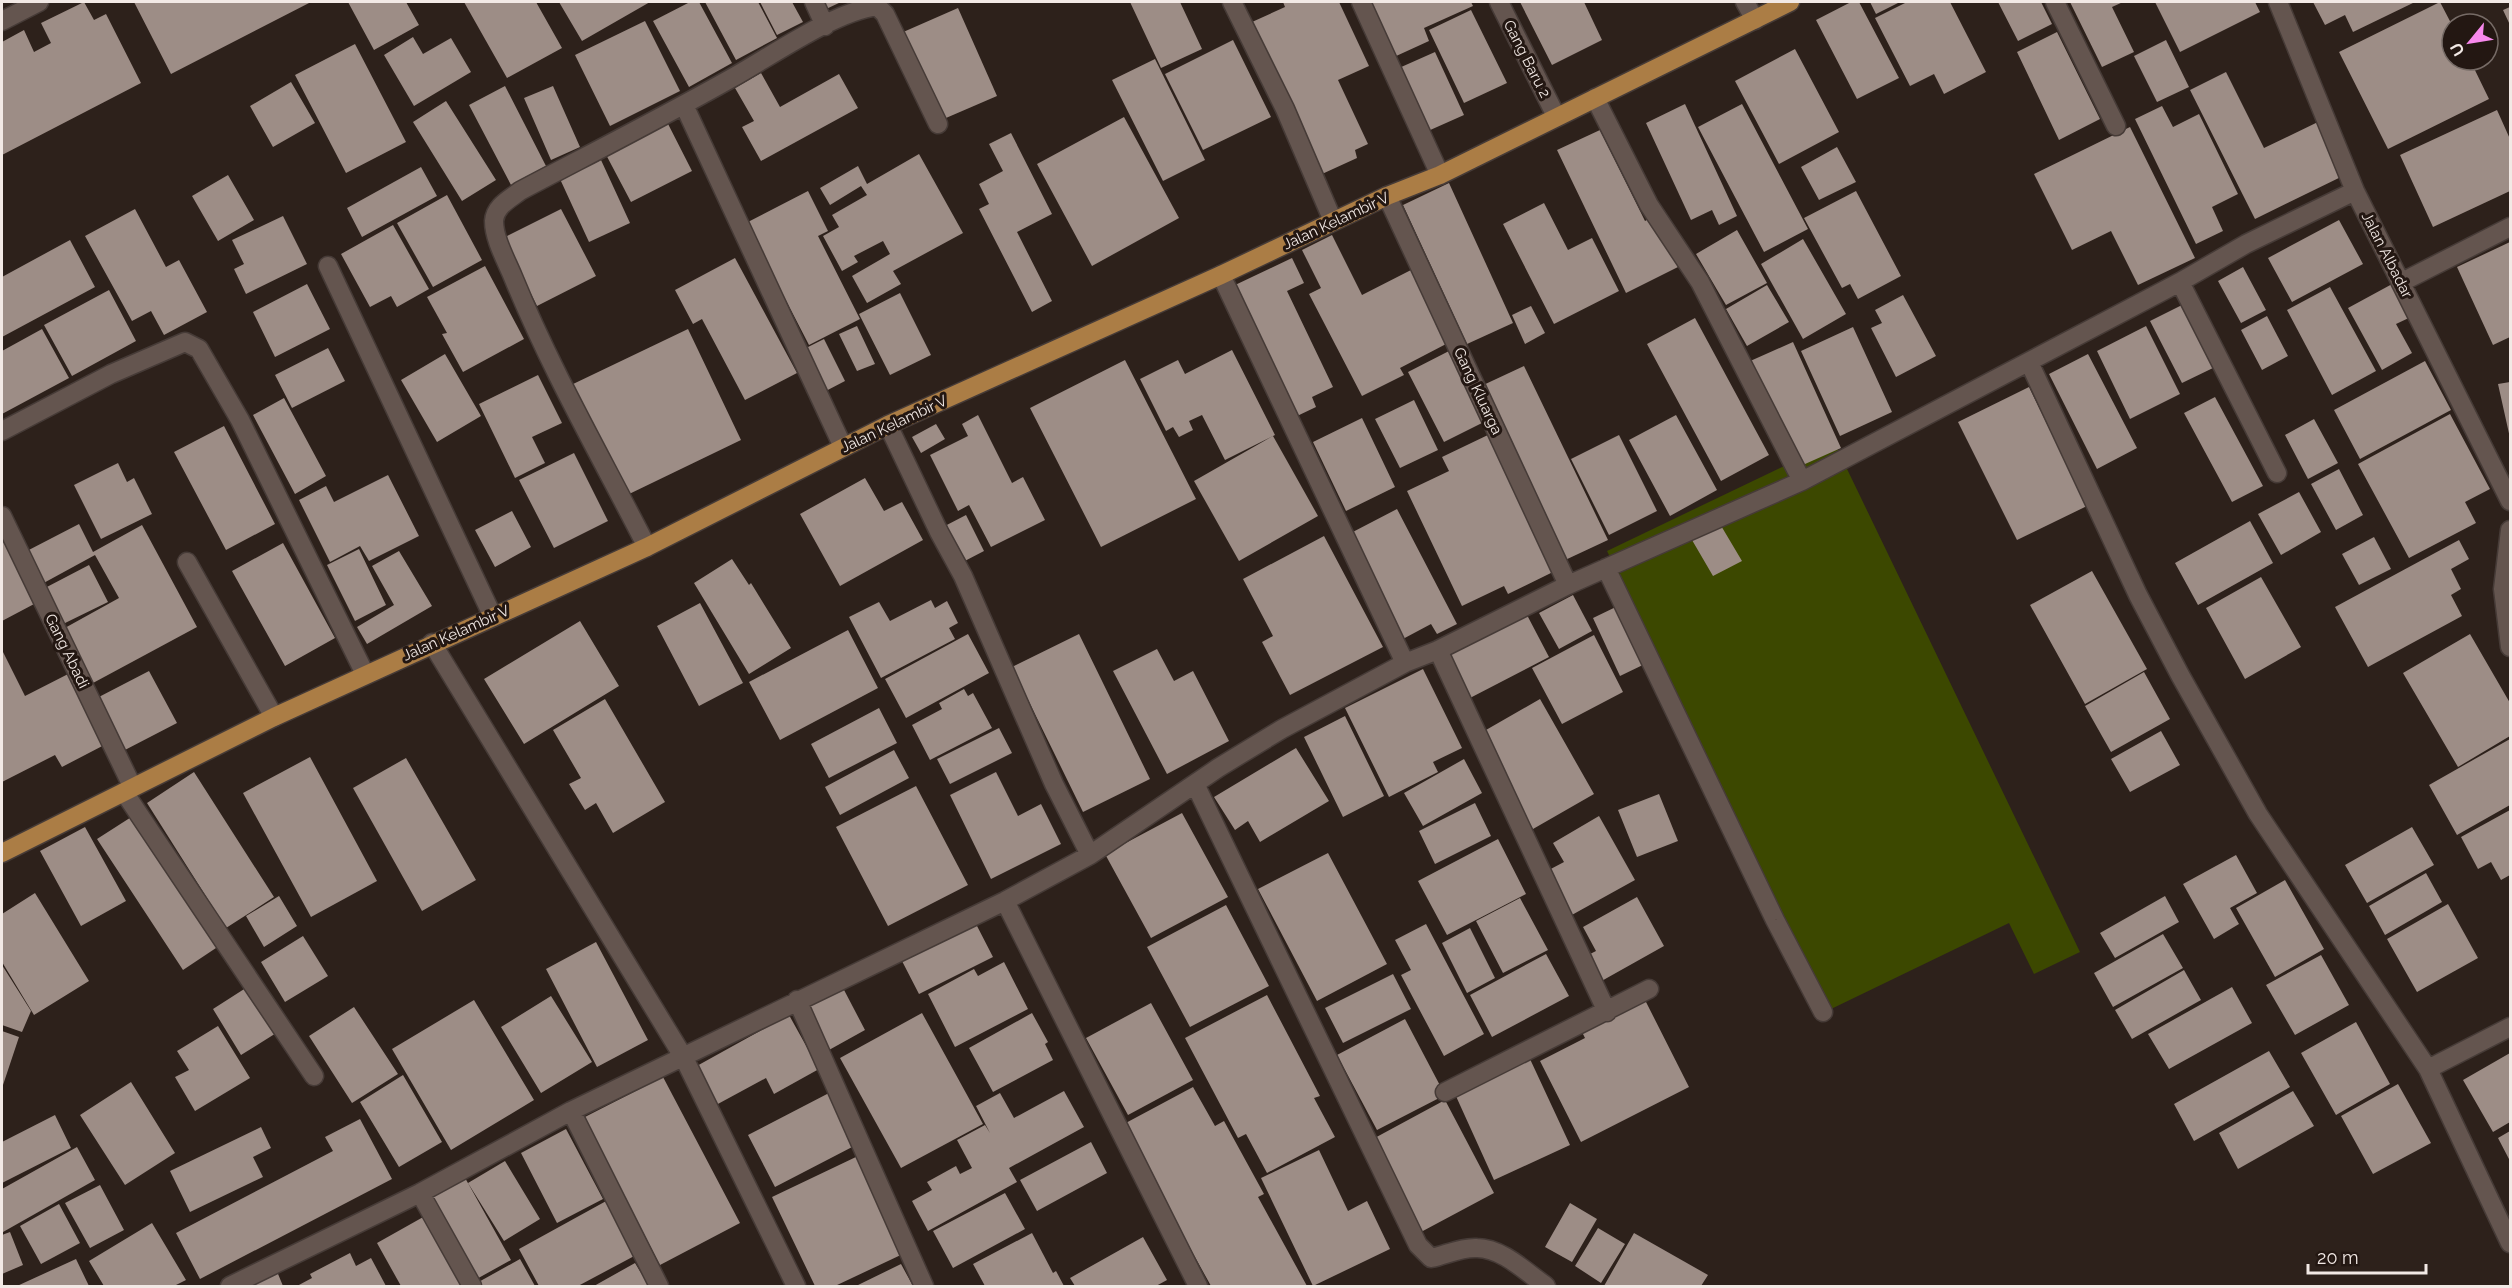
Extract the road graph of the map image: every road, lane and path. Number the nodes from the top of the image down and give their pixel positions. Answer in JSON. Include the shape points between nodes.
{"nodes":[{"id":1,"x":39,"y":2,"type":"edge"},
{"id":2,"x":814,"y":2,"type":"edge"},
{"id":3,"x":1232,"y":2,"type":"edge"},
{"id":4,"x":1361,"y":2,"type":"edge"},
{"id":5,"x":1499,"y":2,"type":"edge"},
{"id":6,"x":1745,"y":2,"type":"edge"},
{"id":7,"x":2055,"y":2,"type":"edge"},
{"id":8,"x":2278,"y":2,"type":"edge"},
{"id":9,"x":1785,"y":3,"type":"edge"},
{"id":10,"x":1755,"y":20,"type":"junction"},
{"id":11,"x":2,"y":21,"type":"edge"},
{"id":12,"x":825,"y":26,"type":"junction"},
{"id":13,"x":1595,"y":98,"type":"junction"},
{"id":14,"x":684,"y":105,"type":"junction"},
{"id":15,"x":1556,"y":116,"type":"junction"},
{"id":16,"x":938,"y":124,"type":"dead end"},
{"id":17,"x":2116,"y":126,"type":"dead end"},
{"id":18,"x":1440,"y":175,"type":"junction"},
{"id":19,"x":2355,"y":190,"type":"junction"},
{"id":20,"x":1387,"y":196,"type":"junction"},
{"id":21,"x":1334,"y":221,"type":"junction"},
{"id":22,"x":2511,"y":227,"type":"edge"},
{"id":23,"x":328,"y":266,"type":"dead end"},
{"id":24,"x":1221,"y":275,"type":"junction"},
{"id":25,"x":2180,"y":282,"type":"junction"},
{"id":26,"x":2402,"y":282,"type":"junction"},
{"id":27,"x":2029,"y":362,"type":"junction"},
{"id":28,"x":888,"y":425,"type":"junction"},
{"id":29,"x":2,"y":431,"type":"edge"},
{"id":30,"x":843,"y":447,"type":"junction"},
{"id":31,"x":2277,"y":473,"type":"dead end"},
{"id":32,"x":1802,"y":481,"type":"junction"},
{"id":33,"x":2511,"y":501,"type":"edge"},
{"id":34,"x":2,"y":516,"type":"edge"},
{"id":35,"x":2511,"y":530,"type":"edge"},
{"id":36,"x":647,"y":547,"type":"junction"},
{"id":37,"x":187,"y":562,"type":"dead end"},
{"id":38,"x":1606,"y":568,"type":"junction"},
{"id":39,"x":1568,"y":585,"type":"junction"},
{"id":40,"x":494,"y":617,"type":"junction"},
{"id":41,"x":432,"y":643,"type":"junction"},
{"id":42,"x":2511,"y":647,"type":"edge"},
{"id":43,"x":1438,"y":650,"type":"junction"},
{"id":44,"x":1405,"y":663,"type":"junction"},
{"id":45,"x":365,"y":674,"type":"junction"},
{"id":46,"x":274,"y":717,"type":"junction"},
{"id":47,"x":1196,"y":786,"type":"junction"},
{"id":48,"x":128,"y":789,"type":"junction"},
{"id":49,"x":2,"y":853,"type":"edge"},
{"id":50,"x":1090,"y":855,"type":"junction"},
{"id":51,"x":1005,"y":901,"type":"junction"},
{"id":52,"x":1649,"y":988,"type":"dead end"},
{"id":53,"x":797,"y":1000,"type":"junction"},
{"id":54,"x":1607,"y":1012,"type":"junction"},
{"id":55,"x":1823,"y":1012,"type":"dead end"},
{"id":56,"x":2511,"y":1028,"type":"edge"},
{"id":57,"x":684,"y":1058,"type":"junction"},
{"id":58,"x":2428,"y":1069,"type":"junction"},
{"id":59,"x":314,"y":1076,"type":"dead end"},
{"id":60,"x":1445,"y":1092,"type":"dead end"},
{"id":61,"x":571,"y":1111,"type":"junction"},
{"id":62,"x":420,"y":1193,"type":"junction"},
{"id":63,"x":2511,"y":1243,"type":"edge"},
{"id":64,"x":230,"y":1287,"type":"edge"},
{"id":65,"x":472,"y":1287,"type":"edge"},
{"id":66,"x":659,"y":1287,"type":"edge"},
{"id":67,"x":796,"y":1287,"type":"edge"},
{"id":68,"x":924,"y":1287,"type":"edge"},
{"id":69,"x":1198,"y":1287,"type":"edge"},
{"id":70,"x":1546,"y":1287,"type":"edge"}],
"edges":[{"from":1,"to":11,"type":"street"},
{"from":2,"to":12,"type":"street"},
{"from":3,"to":21,"type":"street"},
{"from":4,"to":18,"type":"street"},
{"from":5,"to":15,"type":"street","name":"Gang Baru 2"},
{"from":6,"to":10,"type":"street"},
{"from":7,"to":17,"type":"street"},
{"from":8,"to":19,"type":"street","name":"Jalan Albadar"},
{"from":9,"to":10,"type":"main road","name":"Jalan Kelambir V"},
{"from":10,"to":13,"type":"main road","name":"Jalan Kelambir V"},
{"from":12,"to":14,"type":"street"},
{"from":12,"to":16,"type":"street","via":[[877,6],[892,26]]},
{"from":13,"to":15,"type":"main road","name":"Jalan Kelambir V"},
{"from":13,"to":32,"type":"street","via":[[1649,205],[1700,282]]},
{"from":14,"to":30,"type":"street"},
{"from":14,"to":36,"type":"street","via":[[520,191],[501,206],[494,223],[539,339]]},
{"from":15,"to":18,"type":"main road","name":"Jalan Kelambir V"},
{"from":18,"to":20,"type":"main road","name":"Jalan Kelambir V"},
{"from":19,"to":25,"type":"street"},
{"from":19,"to":26,"type":"street","name":"Jalan Albadar"},
{"from":20,"to":21,"type":"main road","name":"Jalan Kelambir V"},
{"from":20,"to":39,"type":"street","name":"Gang Kluarga"},
{"from":21,"to":24,"type":"main road","name":"Jalan Kelambir V"},
{"from":22,"to":26,"type":"street"},
{"from":23,"to":40,"type":"street"},
{"from":24,"to":28,"type":"main road","name":"Jalan Kelambir V"},
{"from":24,"to":44,"type":"street"},
{"from":25,"to":27,"type":"street"},
{"from":25,"to":31,"type":"street"},
{"from":26,"to":33,"type":"street","name":"Jalan Albadar"},
{"from":27,"to":32,"type":"street"},
{"from":27,"to":58,"type":"street","via":[[2138,595],[2258,814]]},
{"from":28,"to":30,"type":"main road","name":"Jalan Kelambir V"},
{"from":28,"to":50,"type":"street","via":[[963,576]]},
{"from":29,"to":45,"type":"street","via":[[111,374],[185,342],[199,349],[240,420]]},
{"from":30,"to":36,"type":"main road","name":"Jalan Kelambir V"},
{"from":32,"to":38,"type":"street"},
{"from":34,"to":48,"type":"street","name":"Gang Abadi"},
{"from":35,"to":42,"type":"street","via":[[2503,589]]},
{"from":36,"to":40,"type":"main road","name":"Jalan Kelambir V"},
{"from":37,"to":46,"type":"street"},
{"from":38,"to":39,"type":"street"},
{"from":38,"to":55,"type":"street"},
{"from":39,"to":43,"type":"street"},
{"from":40,"to":41,"type":"main road","name":"Jalan Kelambir V"},
{"from":41,"to":45,"type":"main road","name":"Jalan Kelambir V"},
{"from":41,"to":57,"type":"street"},
{"from":43,"to":44,"type":"street"},
{"from":43,"to":54,"type":"street"},
{"from":44,"to":47,"type":"street","via":[[1282,729]]},
{"from":45,"to":46,"type":"main road","name":"Jalan Kelambir V"},
{"from":46,"to":48,"type":"main road","name":"Jalan Kelambir V"},
{"from":47,"to":50,"type":"street"},
{"from":47,"to":70,"type":"street","via":[[1418,1245],[1431,1258],[1458,1250],[1492,1250]]},
{"from":48,"to":49,"type":"main road","name":"Jalan Kelambir V"},
{"from":48,"to":59,"type":"street","name":"Gang Abadi"},
{"from":50,"to":51,"type":"street"},
{"from":51,"to":53,"type":"street"},
{"from":51,"to":69,"type":"street"},
{"from":52,"to":54,"type":"street"},
{"from":53,"to":57,"type":"street"},
{"from":53,"to":68,"type":"street"},
{"from":54,"to":60,"type":"street"},
{"from":56,"to":58,"type":"street"},
{"from":57,"to":61,"type":"street"},
{"from":57,"to":67,"type":"street"},
{"from":58,"to":63,"type":"street"},
{"from":61,"to":62,"type":"street"},
{"from":61,"to":66,"type":"street"},
{"from":62,"to":64,"type":"street"},
{"from":62,"to":65,"type":"street"}]}
